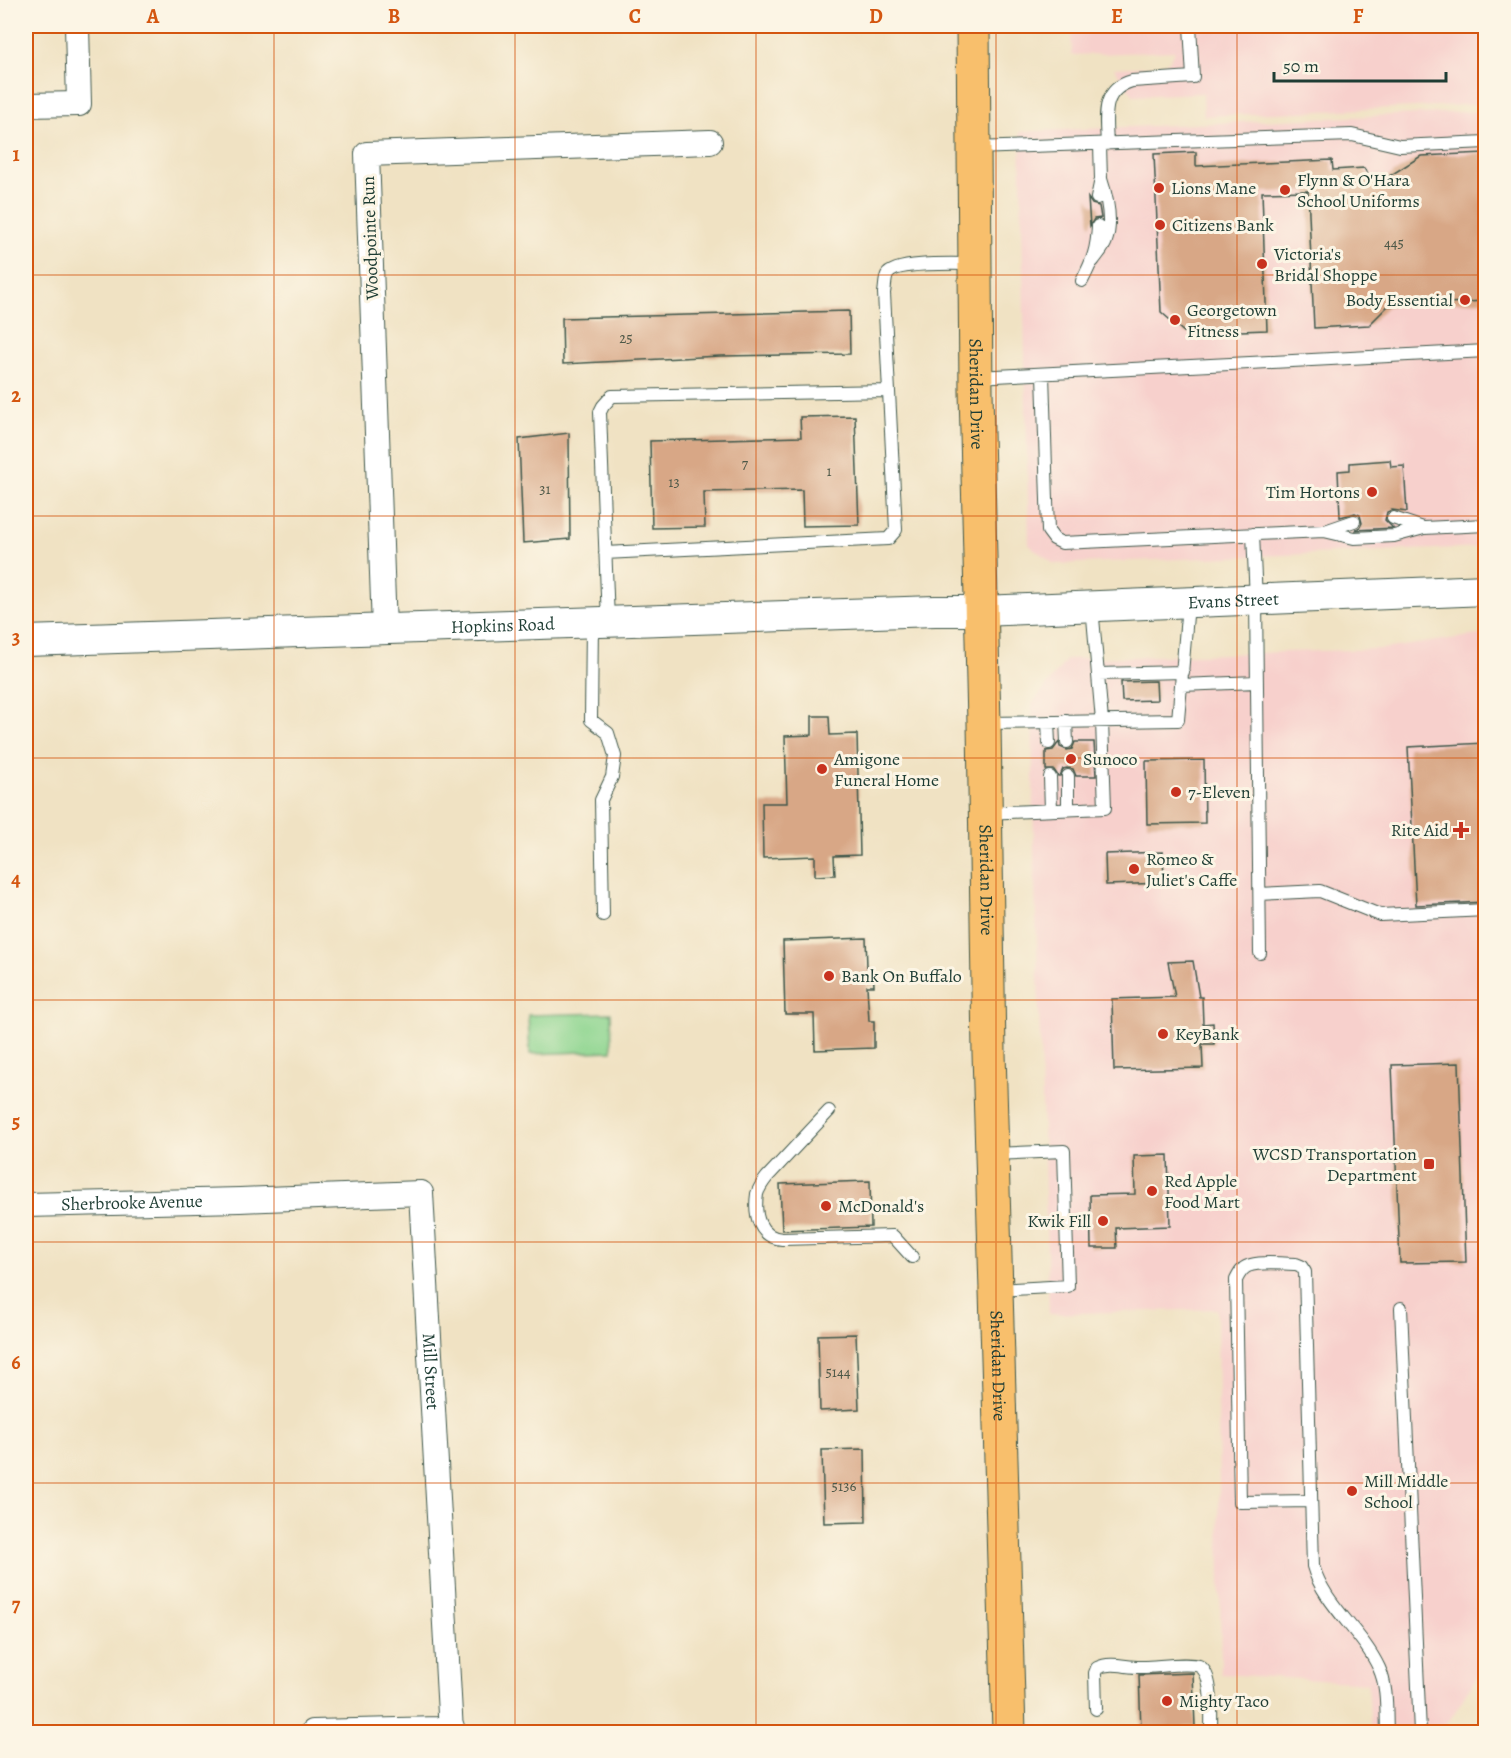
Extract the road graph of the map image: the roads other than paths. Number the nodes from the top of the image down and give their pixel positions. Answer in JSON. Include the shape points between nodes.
{"nodes":[{"id":1,"x":77,"y":26,"type":"edge"},
{"id":2,"x":973,"y":26,"type":"edge"},
{"id":3,"x":1190,"y":26,"type":"edge"},
{"id":4,"x":26,"y":105,"type":"edge"},
{"id":5,"x":710,"y":142,"type":"dead end"},
{"id":6,"x":1485,"y":142,"type":"edge"},
{"id":7,"x":1104,"y":144,"type":"junction"},
{"id":8,"x":973,"y":148,"type":"junction"},
{"id":9,"x":1101,"y":178,"type":"junction"},
{"id":10,"x":1097,"y":198,"type":"dead end"},
{"id":11,"x":1098,"y":226,"type":"dead end"},
{"id":12,"x":1093,"y":261,"type":"junction"},
{"id":13,"x":976,"y":263,"type":"junction"},
{"id":14,"x":1082,"y":281,"type":"dead end"},
{"id":15,"x":1485,"y":351,"type":"edge"},
{"id":16,"x":1043,"y":374,"type":"junction"},
{"id":17,"x":976,"y":377,"type":"junction"},
{"id":18,"x":889,"y":391,"type":"junction"},
{"id":19,"x":1393,"y":518,"type":"dead end"},
{"id":20,"x":1354,"y":520,"type":"dead end"},
{"id":21,"x":1485,"y":525,"type":"edge"},
{"id":22,"x":1424,"y":528,"type":"junction"},
{"id":23,"x":1324,"y":531,"type":"junction"},
{"id":24,"x":1253,"y":534,"type":"junction"},
{"id":25,"x":605,"y":553,"type":"junction"},
{"id":26,"x":1485,"y":590,"type":"edge"},
{"id":27,"x":1256,"y":600,"type":"junction"},
{"id":28,"x":1189,"y":602,"type":"junction"},
{"id":29,"x":1092,"y":606,"type":"junction"},
{"id":30,"x":981,"y":611,"type":"junction"},
{"id":31,"x":600,"y":622,"type":"junction"},
{"id":32,"x":384,"y":629,"type":"junction"},
{"id":33,"x":26,"y":641,"type":"edge"},
{"id":34,"x":1098,"y":674,"type":"junction"},
{"id":35,"x":1182,"y":679,"type":"junction"},
{"id":36,"x":1257,"y":682,"type":"junction"},
{"id":37,"x":1066,"y":721,"type":"junction"},
{"id":38,"x":1102,"y":721,"type":"junction"},
{"id":39,"x":1048,"y":722,"type":"junction"},
{"id":40,"x":984,"y":723,"type":"junction"},
{"id":41,"x":1067,"y":742,"type":"dead end"},
{"id":42,"x":1049,"y":743,"type":"dead end"},
{"id":43,"x":1068,"y":776,"type":"dead end"},
{"id":44,"x":1050,"y":777,"type":"dead end"},
{"id":45,"x":1068,"y":809,"type":"junction"},
{"id":46,"x":1051,"y":810,"type":"junction"},
{"id":47,"x":985,"y":813,"type":"junction"},
{"id":48,"x":1260,"y":894,"type":"junction"},
{"id":49,"x":1485,"y":910,"type":"edge"},
{"id":50,"x":603,"y":915,"type":"dead end"},
{"id":51,"x":1260,"y":953,"type":"dead end"},
{"id":52,"x":829,"y":1112,"type":"dead end"},
{"id":53,"x":992,"y":1154,"type":"junction"},
{"id":54,"x":240,"y":1200,"type":"joint"},
{"id":55,"x":26,"y":1205,"type":"edge"},
{"id":56,"x":912,"y":1257,"type":"dead end"},
{"id":57,"x":996,"y":1290,"type":"junction"},
{"id":58,"x":1401,"y":1308,"type":"dead end"},
{"id":59,"x":1310,"y":1501,"type":"junction"},
{"id":60,"x":1096,"y":1708,"type":"dead end"},
{"id":61,"x":452,"y":1730,"type":"edge"},
{"id":62,"x":313,"y":1732,"type":"edge"},
{"id":63,"x":1008,"y":1732,"type":"edge"},
{"id":64,"x":1211,"y":1732,"type":"edge"},
{"id":65,"x":1387,"y":1732,"type":"edge"},
{"id":66,"x":1420,"y":1732,"type":"edge"}],
"edges":[{"from":1,"to":4,"type":"street","via":[[79,104]]},
{"from":2,"to":8,"type":"main road","name":"Sheridan Drive"},
{"from":3,"to":7,"type":"lane","via":[[1192,78],[1132,81],[1118,88],[1108,103]]},
{"from":5,"to":32,"type":"street","name":"Woodpointe Run","via":[[367,154]]},
{"from":6,"to":7,"type":"lane","via":[[1400,146],[1352,135]]},
{"from":7,"to":8,"type":"lane"},
{"from":7,"to":9,"type":"lane"},
{"from":8,"to":13,"type":"main road","name":"Sheridan Drive"},
{"from":9,"to":10,"type":"lane"},
{"from":9,"to":12,"type":"lane","via":[[1107,197],[1108,229],[1106,242]]},
{"from":11,"to":12,"type":"lane"},
{"from":12,"to":14,"type":"lane"},
{"from":13,"to":17,"type":"main road","name":"Sheridan Drive"},
{"from":13,"to":18,"type":"lane","via":[[906,266],[887,275],[884,293]]},
{"from":15,"to":16,"type":"lane"},
{"from":16,"to":17,"type":"lane"},
{"from":16,"to":24,"type":"lane","via":[[1048,531],[1054,539],[1062,543]]},
{"from":17,"to":30,"type":"main road","name":"Sheridan Drive"},
{"from":18,"to":25,"type":"lane","via":[[896,530],[888,539]]},
{"from":18,"to":25,"type":"lane","via":[[612,396],[600,412]]},
{"from":19,"to":22,"type":"lane"},
{"from":20,"to":23,"type":"lane"},
{"from":21,"to":22,"type":"lane"},
{"from":22,"to":23,"type":"lane","via":[[1394,536],[1354,538]]},
{"from":23,"to":24,"type":"lane"},
{"from":24,"to":27,"type":"lane"},
{"from":25,"to":31,"type":"lane"},
{"from":26,"to":27,"type":"street","name":"Evans Street"},
{"from":27,"to":28,"type":"street","name":"Evans Street"},
{"from":27,"to":36,"type":"lane"},
{"from":28,"to":29,"type":"street","name":"Evans Street"},
{"from":28,"to":35,"type":"lane"},
{"from":29,"to":30,"type":"street","name":"Evans Street"},
{"from":29,"to":34,"type":"lane"},
{"from":30,"to":31,"type":"street","name":"Hopkins Road"},
{"from":30,"to":40,"type":"main road","name":"Sheridan Drive"},
{"from":31,"to":32,"type":"street","name":"Hopkins Road"},
{"from":31,"to":50,"type":"lane","via":[[591,720],[608,733],[615,756],[612,777],[601,800]]},
{"from":32,"to":33,"type":"street","name":"Hopkins Road"},
{"from":34,"to":35,"type":"lane"},
{"from":34,"to":38,"type":"lane"},
{"from":35,"to":36,"type":"lane"},
{"from":35,"to":38,"type":"lane","via":[[1178,720]]},
{"from":36,"to":48,"type":"lane"},
{"from":37,"to":38,"type":"lane"},
{"from":37,"to":39,"type":"lane"},
{"from":37,"to":41,"type":"lane"},
{"from":38,"to":45,"type":"lane","via":[[1105,808]]},
{"from":39,"to":40,"type":"lane"},
{"from":39,"to":42,"type":"lane"},
{"from":40,"to":47,"type":"main road","name":"Sheridan Drive"},
{"from":43,"to":45,"type":"lane"},
{"from":44,"to":46,"type":"lane"},
{"from":45,"to":46,"type":"lane"},
{"from":46,"to":47,"type":"lane"},
{"from":47,"to":53,"type":"main road","name":"Sheridan Drive"},
{"from":48,"to":49,"type":"lane","via":[[1320,891],[1380,915]]},
{"from":48,"to":51,"type":"lane"},
{"from":52,"to":56,"type":"lane","via":[[761,1186],[760,1226],[774,1238],[782,1239],[893,1236]]},
{"from":53,"to":57,"type":"main road","name":"Sheridan Drive"},
{"from":53,"to":57,"type":"lane","via":[[1064,1151],[1068,1286]]},
{"from":54,"to":55,"type":"street","name":"Sherbrooke Avenue"},
{"from":54,"to":61,"type":"street","name":"Mill Street","via":[[421,1193]]},
{"from":57,"to":63,"type":"main road","name":"Sheridan Drive"},
{"from":58,"to":66,"type":"lane"},
{"from":59,"to":59,"type":"lane","via":[[1305,1272],[1296,1264],[1246,1266],[1236,1280],[1240,1503]]},
{"from":59,"to":65,"type":"lane","via":[[1316,1576],[1379,1667],[1385,1685]]},
{"from":60,"to":64,"type":"lane","via":[[1095,1673],[1103,1665],[1202,1667],[1208,1676]]},
{"from":61,"to":62,"type":"street"}]}
